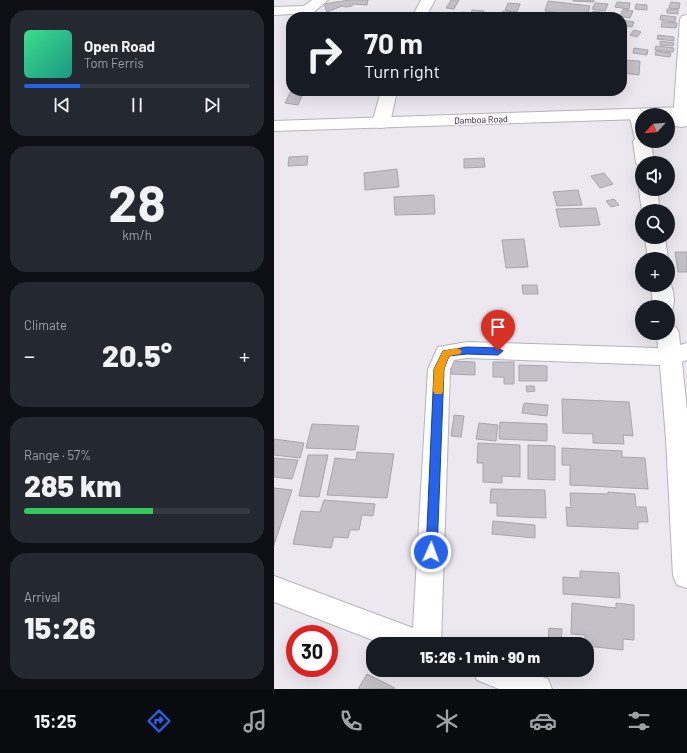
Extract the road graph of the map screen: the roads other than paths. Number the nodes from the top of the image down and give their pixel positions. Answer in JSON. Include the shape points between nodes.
{"nodes":[{"id":1,"x":278,"y":0,"type":"edge"},
{"id":2,"x":321,"y":0,"type":"edge"},
{"id":3,"x":428,"y":0,"type":"edge"},
{"id":4,"x":274,"y":5,"type":"edge"},
{"id":5,"x":274,"y":11,"type":"edge"},
{"id":6,"x":422,"y":12,"type":"edge"},
{"id":7,"x":687,"y":19,"type":"edge"},
{"id":8,"x":388,"y":96,"type":"edge"},
{"id":9,"x":681,"y":118,"type":"edge"},
{"id":10,"x":381,"y":123,"type":"junction"},
{"id":11,"x":635,"y":124,"type":"edge"},
{"id":12,"x":635,"y":124,"type":"edge"},
{"id":13,"x":274,"y":126,"type":"edge"},
{"id":14,"x":274,"y":135,"type":"edge"},
{"id":15,"x":672,"y":340,"type":"edge"},
{"id":16,"x":679,"y":354,"type":"edge"},
{"id":17,"x":683,"y":439,"type":"edge"},
{"id":18,"x":687,"y":576,"type":"edge"},
{"id":19,"x":274,"y":588,"type":"edge"},
{"id":20,"x":401,"y":637,"type":"edge"},
{"id":21,"x":427,"y":637,"type":"edge"},
{"id":22,"x":505,"y":677,"type":"edge"},
{"id":23,"x":537,"y":689,"type":"edge"}],
"edges":[{"from":1,"to":4,"type":"street"},
{"from":2,"to":5,"type":"street","via":[[308,10]]},
{"from":3,"to":6,"type":"street"},
{"from":7,"to":9,"type":"street"},
{"from":8,"to":10,"type":"street"},
{"from":10,"to":11,"type":"street","name":"Damboa Road"},
{"from":10,"to":13,"type":"street","name":"Damboa Road"},
{"from":12,"to":14,"type":"street","name":"Damboa Road"},
{"from":15,"to":16,"type":"street"},
{"from":16,"to":17,"type":"street"},
{"from":16,"to":21,"type":"street","via":[[467,350],[446,353],[439,369]]},
{"from":17,"to":18,"type":"street"},
{"from":19,"to":20,"type":"street"},
{"from":22,"to":23,"type":"street"}]}
